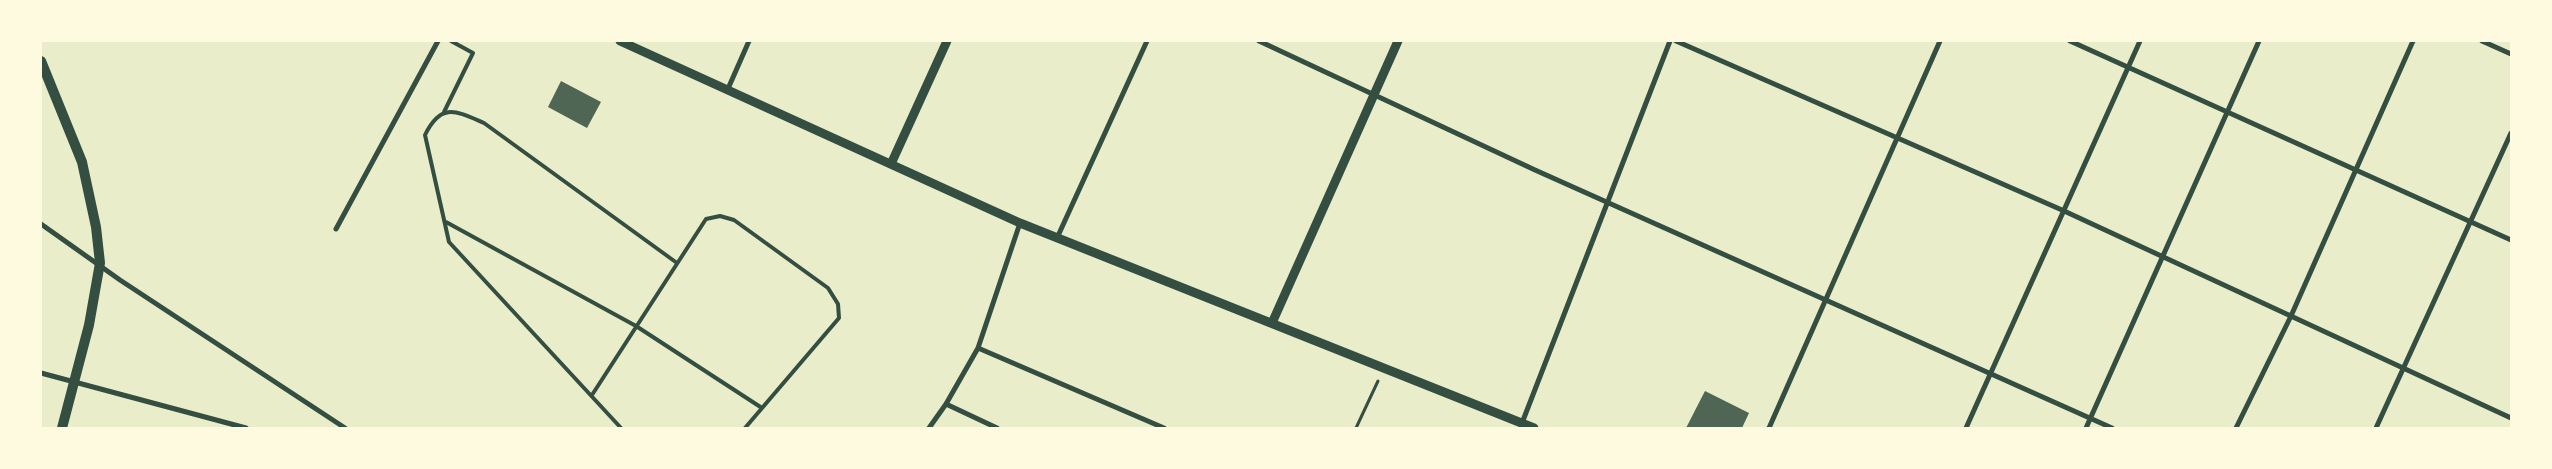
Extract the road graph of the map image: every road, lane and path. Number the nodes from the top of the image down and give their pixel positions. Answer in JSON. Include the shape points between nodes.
{"nodes":[{"id":1,"x":438,"y":41,"type":"edge"},
{"id":2,"x":450,"y":41,"type":"edge"},
{"id":3,"x":620,"y":41,"type":"edge"},
{"id":4,"x":749,"y":41,"type":"edge"},
{"id":5,"x":947,"y":41,"type":"edge"},
{"id":6,"x":1147,"y":41,"type":"edge"},
{"id":7,"x":1259,"y":41,"type":"edge"},
{"id":8,"x":1398,"y":41,"type":"edge"},
{"id":9,"x":1670,"y":41,"type":"edge"},
{"id":10,"x":1676,"y":41,"type":"edge"},
{"id":11,"x":1940,"y":41,"type":"edge"},
{"id":12,"x":2070,"y":41,"type":"edge"},
{"id":13,"x":2140,"y":41,"type":"edge"},
{"id":14,"x":2258,"y":41,"type":"edge"},
{"id":15,"x":2413,"y":41,"type":"edge"},
{"id":16,"x":2482,"y":41,"type":"edge"},
{"id":17,"x":2511,"y":54,"type":"edge"},
{"id":18,"x":43,"y":64,"type":"edge"},
{"id":19,"x":2129,"y":67,"type":"junction"},
{"id":20,"x":727,"y":92,"type":"junction"},
{"id":21,"x":1374,"y":96,"type":"junction"},
{"id":22,"x":444,"y":112,"type":"junction"},
{"id":23,"x":2228,"y":112,"type":"junction"},
{"id":24,"x":2511,"y":133,"type":"edge"},
{"id":25,"x":1898,"y":138,"type":"junction"},
{"id":26,"x":891,"y":164,"type":"junction"},
{"id":27,"x":2355,"y":170,"type":"junction"},
{"id":28,"x":1607,"y":203,"type":"junction"},
{"id":29,"x":2062,"y":210,"type":"junction"},
{"id":30,"x":2469,"y":221,"type":"junction"},
{"id":31,"x":446,"y":222,"type":"junction"},
{"id":32,"x":1020,"y":223,"type":"junction"},
{"id":33,"x":41,"y":224,"type":"edge"},
{"id":34,"x":336,"y":229,"type":"dead end"},
{"id":35,"x":1058,"y":238,"type":"junction"},
{"id":36,"x":2511,"y":240,"type":"edge"},
{"id":37,"x":2164,"y":257,"type":"junction"},
{"id":38,"x":677,"y":263,"type":"junction"},
{"id":39,"x":1825,"y":300,"type":"junction"},
{"id":40,"x":2291,"y":316,"type":"junction"},
{"id":41,"x":1272,"y":323,"type":"junction"},
{"id":42,"x":636,"y":326,"type":"junction"},
{"id":43,"x":978,"y":348,"type":"junction"},
{"id":44,"x":1384,"y":368,"type":"junction"},
{"id":45,"x":2404,"y":368,"type":"junction"},
{"id":46,"x":41,"y":373,"type":"edge"},
{"id":47,"x":1991,"y":375,"type":"junction"},
{"id":48,"x":592,"y":395,"type":"junction"},
{"id":49,"x":946,"y":404,"type":"junction"},
{"id":50,"x":762,"y":408,"type":"junction"},
{"id":51,"x":2090,"y":418,"type":"junction"},
{"id":52,"x":2511,"y":418,"type":"edge"},
{"id":53,"x":1522,"y":423,"type":"junction"},
{"id":54,"x":62,"y":428,"type":"edge"},
{"id":55,"x":246,"y":428,"type":"edge"},
{"id":56,"x":345,"y":428,"type":"edge"},
{"id":57,"x":621,"y":428,"type":"edge"},
{"id":58,"x":745,"y":428,"type":"edge"},
{"id":59,"x":929,"y":428,"type":"edge"},
{"id":60,"x":997,"y":428,"type":"edge"},
{"id":61,"x":1164,"y":428,"type":"edge"},
{"id":62,"x":1356,"y":428,"type":"edge"},
{"id":63,"x":1534,"y":428,"type":"edge"},
{"id":64,"x":1768,"y":428,"type":"edge"},
{"id":65,"x":1966,"y":428,"type":"edge"},
{"id":66,"x":2086,"y":428,"type":"edge"},
{"id":67,"x":2112,"y":428,"type":"edge"},
{"id":68,"x":2236,"y":428,"type":"edge"},
{"id":69,"x":2376,"y":428,"type":"edge"}],
"edges":[{"from":1,"to":34,"type":"street"},
{"from":2,"to":22,"type":"lane","via":[[473,53]]},
{"from":3,"to":20,"type":"street"},
{"from":4,"to":20,"type":"street"},
{"from":5,"to":26,"type":"street"},
{"from":6,"to":35,"type":"street"},
{"from":7,"to":21,"type":"street"},
{"from":8,"to":21,"type":"street"},
{"from":9,"to":28,"type":"street"},
{"from":10,"to":25,"type":"street"},
{"from":11,"to":25,"type":"street"},
{"from":12,"to":19,"type":"street"},
{"from":13,"to":19,"type":"street"},
{"from":14,"to":23,"type":"street"},
{"from":15,"to":27,"type":"street"},
{"from":16,"to":17,"type":"street"},
{"from":18,"to":54,"type":"main road","via":[[82,162],[100,262],[89,325]]},
{"from":19,"to":23,"type":"street"},
{"from":19,"to":29,"type":"street"},
{"from":20,"to":26,"type":"street"},
{"from":21,"to":28,"type":"street"},
{"from":21,"to":41,"type":"street"},
{"from":22,"to":31,"type":"lane","via":[[432,120],[424,135]]},
{"from":22,"to":38,"type":"lane","via":[[458,112],[484,123]]},
{"from":23,"to":27,"type":"street"},
{"from":23,"to":37,"type":"street"},
{"from":24,"to":30,"type":"street"},
{"from":25,"to":29,"type":"street"},
{"from":25,"to":39,"type":"street"},
{"from":26,"to":32,"type":"street"},
{"from":27,"to":30,"type":"street"},
{"from":27,"to":40,"type":"street"},
{"from":28,"to":39,"type":"street"},
{"from":28,"to":53,"type":"street"},
{"from":29,"to":37,"type":"street"},
{"from":29,"to":47,"type":"street"},
{"from":30,"to":36,"type":"street"},
{"from":30,"to":45,"type":"street"},
{"from":31,"to":42,"type":"lane"},
{"from":31,"to":48,"type":"lane","via":[[449,242]]},
{"from":32,"to":35,"type":"street"},
{"from":32,"to":43,"type":"street"},
{"from":33,"to":56,"type":"street"},
{"from":35,"to":41,"type":"street"},
{"from":37,"to":40,"type":"street"},
{"from":37,"to":51,"type":"street"},
{"from":38,"to":42,"type":"lane"},
{"from":38,"to":50,"type":"lane","via":[[706,219],[720,216],[734,220],[828,288],[838,304],[839,318]]},
{"from":39,"to":47,"type":"street"},
{"from":39,"to":64,"type":"street"},
{"from":40,"to":45,"type":"street"},
{"from":40,"to":68,"type":"street"},
{"from":41,"to":44,"type":"street"},
{"from":42,"to":48,"type":"lane"},
{"from":42,"to":50,"type":"lane"},
{"from":43,"to":49,"type":"street"},
{"from":43,"to":61,"type":"street"},
{"from":44,"to":53,"type":"street"},
{"from":44,"to":62,"type":"path"},
{"from":45,"to":52,"type":"street"},
{"from":45,"to":69,"type":"street"},
{"from":46,"to":55,"type":"street"},
{"from":47,"to":51,"type":"street"},
{"from":47,"to":65,"type":"street"},
{"from":48,"to":57,"type":"lane"},
{"from":49,"to":59,"type":"street"},
{"from":49,"to":60,"type":"street"},
{"from":50,"to":58,"type":"lane"},
{"from":51,"to":66,"type":"street"},
{"from":51,"to":67,"type":"street"},
{"from":53,"to":63,"type":"street"}]}
